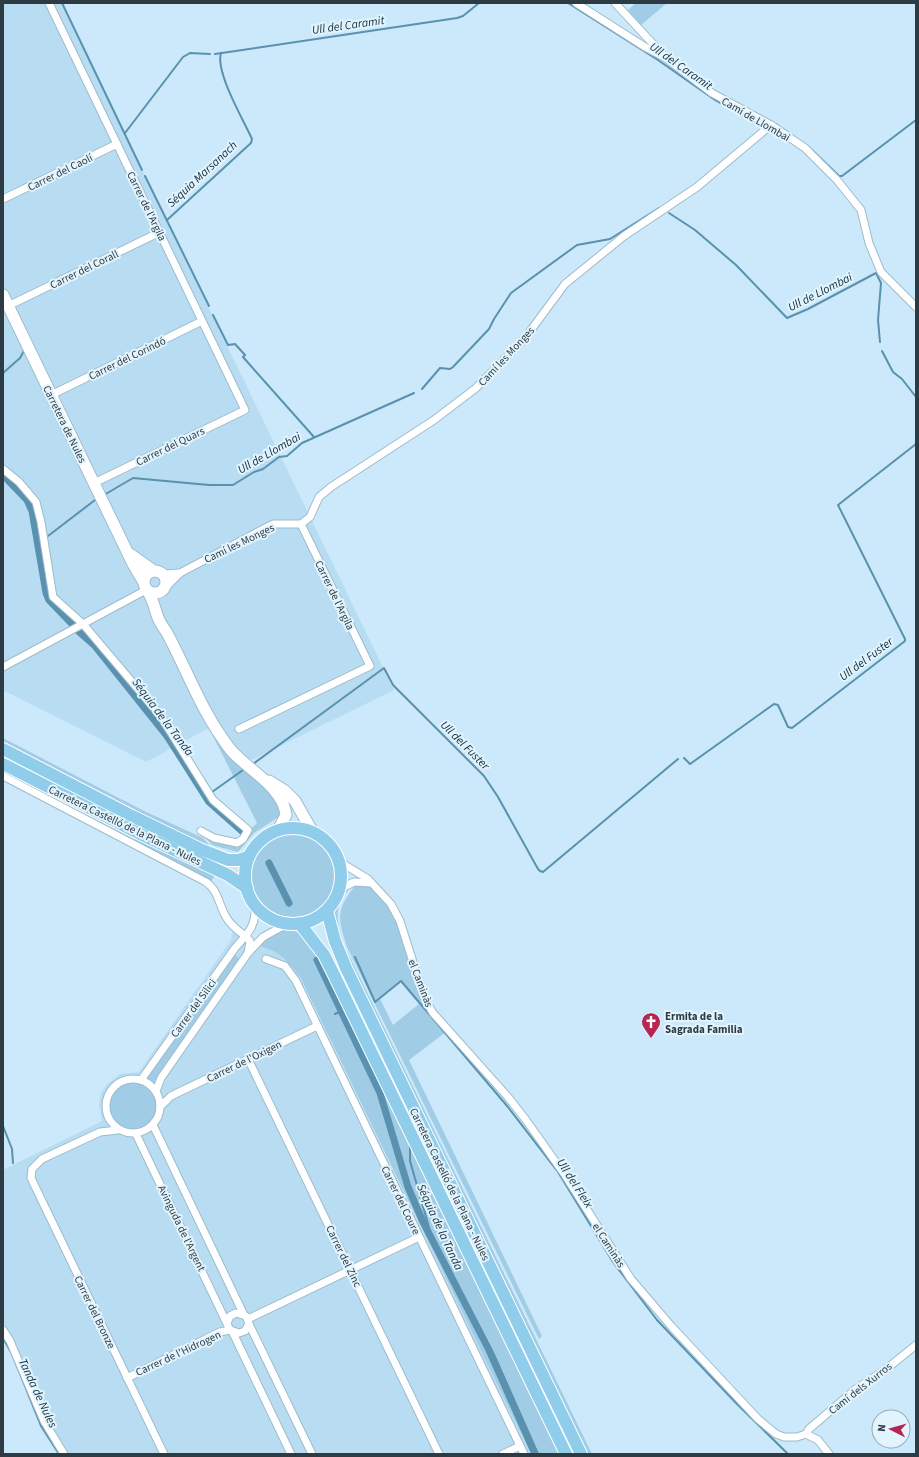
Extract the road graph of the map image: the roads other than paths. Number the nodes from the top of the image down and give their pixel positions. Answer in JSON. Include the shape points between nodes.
{"nodes":[{"id":1,"x":49,"y":3,"type":"edge"},
{"id":2,"x":576,"y":3,"type":"edge"},
{"id":3,"x":615,"y":3,"type":"edge"},
{"id":4,"x":668,"y":59,"type":"junction"},
{"id":5,"x":771,"y":125,"type":"junction"},
{"id":6,"x":117,"y":144,"type":"junction"},
{"id":7,"x":3,"y":199,"type":"edge"},
{"id":8,"x":160,"y":232,"type":"junction"},
{"id":9,"x":3,"y":295,"type":"edge"},
{"id":10,"x":8,"y":306,"type":"junction"},
{"id":11,"x":916,"y":307,"type":"edge"},
{"id":12,"x":202,"y":321,"type":"junction"},
{"id":13,"x":52,"y":395,"type":"junction"},
{"id":14,"x":245,"y":410,"type":"joint"},
{"id":15,"x":3,"y":469,"type":"edge"},
{"id":16,"x":94,"y":483,"type":"junction"},
{"id":17,"x":301,"y":524,"type":"junction"},
{"id":18,"x":128,"y":552,"type":"junction"},
{"id":19,"x":159,"y":572,"type":"junction"},
{"id":20,"x":180,"y":573,"type":"junction"},
{"id":21,"x":166,"y":587,"type":"junction"},
{"id":22,"x":144,"y":589,"type":"junction"},
{"id":23,"x":83,"y":624,"type":"junction"},
{"id":24,"x":167,"y":633,"type":"junction"},
{"id":25,"x":3,"y":667,"type":"edge"},
{"id":26,"x":239,"y":729,"type":"dead end"},
{"id":27,"x":3,"y":749,"type":"edge"},
{"id":28,"x":3,"y":764,"type":"edge"},
{"id":29,"x":3,"y":776,"type":"edge"},
{"id":30,"x":261,"y":776,"type":"junction"},
{"id":31,"x":278,"y":830,"type":"junction"},
{"id":32,"x":312,"y":831,"type":"junction"},
{"id":33,"x":201,"y":832,"type":"dead end"},
{"id":34,"x":248,"y":858,"type":"junction"},
{"id":35,"x":340,"y":862,"type":"junction"},
{"id":36,"x":374,"y":884,"type":"junction"},
{"id":37,"x":247,"y":888,"type":"junction"},
{"id":38,"x":340,"y":889,"type":"junction"},
{"id":39,"x":255,"y":906,"type":"junction"},
{"id":40,"x":327,"y":911,"type":"junction"},
{"id":41,"x":287,"y":924,"type":"junction"},
{"id":42,"x":300,"y":924,"type":"junction"},
{"id":43,"x":235,"y":930,"type":"junction"},
{"id":44,"x":245,"y":936,"type":"junction"},
{"id":45,"x":235,"y":948,"type":"junction"},
{"id":46,"x":248,"y":953,"type":"junction"},
{"id":47,"x":266,"y":959,"type":"dead end"},
{"id":48,"x":317,"y":1026,"type":"junction"},
{"id":49,"x":248,"y":1059,"type":"junction"},
{"id":50,"x":141,"y":1080,"type":"junction"},
{"id":51,"x":157,"y":1093,"type":"junction"},
{"id":52,"x":171,"y":1096,"type":"junction"},
{"id":53,"x":160,"y":1107,"type":"junction"},
{"id":54,"x":108,"y":1119,"type":"junction"},
{"id":55,"x":153,"y":1125,"type":"junction"},
{"id":56,"x":118,"y":1130,"type":"junction"},
{"id":57,"x":100,"y":1132,"type":"junction"},
{"id":58,"x":136,"y":1134,"type":"junction"},
{"id":59,"x":419,"y":1236,"type":"junction"},
{"id":60,"x":350,"y":1270,"type":"junction"},
{"id":61,"x":246,"y":1319,"type":"junction"},
{"id":62,"x":230,"y":1328,"type":"junction"},
{"id":63,"x":3,"y":1330,"type":"edge"},
{"id":64,"x":916,"y":1345,"type":"edge"},
{"id":65,"x":127,"y":1378,"type":"junction"},
{"id":66,"x":806,"y":1434,"type":"junction"},
{"id":67,"x":520,"y":1446,"type":"junction"},
{"id":68,"x":64,"y":1454,"type":"edge"},
{"id":69,"x":164,"y":1454,"type":"edge"},
{"id":70,"x":291,"y":1454,"type":"edge"},
{"id":71,"x":312,"y":1454,"type":"edge"},
{"id":72,"x":439,"y":1454,"type":"edge"},
{"id":73,"x":503,"y":1454,"type":"edge"},
{"id":74,"x":524,"y":1454,"type":"edge"},
{"id":75,"x":566,"y":1454,"type":"edge"},
{"id":76,"x":581,"y":1454,"type":"edge"},
{"id":77,"x":829,"y":1454,"type":"edge"}],
"edges":[{"from":1,"to":6,"type":"street","name":"Carrer de l'Argila"},
{"from":2,"to":4,"type":"street"},
{"from":3,"to":4,"type":"street","name":"Camí de Llombai"},
{"from":4,"to":5,"type":"street","name":"Camí de Llombai","via":[[712,94]]},
{"from":5,"to":11,"type":"street","name":"Camí de Llombai","via":[[805,148],[852,197],[861,210],[869,242],[881,272]]},
{"from":5,"to":17,"type":"street","name":"Camí les Monges","via":[[697,187],[624,236],[565,284],[525,338],[476,388],[434,420],[319,497],[310,516]]},
{"from":6,"to":7,"type":"street","name":"Carrer del Caolí"},
{"from":6,"to":8,"type":"street","name":"Carrer de l'Argila"},
{"from":8,"to":10,"type":"street","name":"Carrer del Corall"},
{"from":8,"to":12,"type":"street","name":"Carrer de l'Argila"},
{"from":9,"to":10,"type":"main road","name":"Carretera de Nules"},
{"from":10,"to":13,"type":"main road","name":"Carretera de Nules"},
{"from":12,"to":13,"type":"street","name":"Carrer del Corindó"},
{"from":12,"to":14,"type":"street","name":"Carrer de l'Argila"},
{"from":13,"to":16,"type":"main road","name":"Carretera de Nules"},
{"from":14,"to":16,"type":"street","name":"Carrer del Quars"},
{"from":15,"to":23,"type":"street","via":[[19,482],[36,502],[53,597]]},
{"from":16,"to":18,"type":"main road","name":"Carretera de Nules"},
{"from":17,"to":20,"type":"street","name":"Camí les Monges","via":[[274,524]]},
{"from":17,"to":26,"type":"street","name":"Carrer de l'Argila","via":[[370,666]]},
{"from":18,"to":19,"type":"main road","name":"Carretera de Nules","via":[[138,562]]},
{"from":18,"to":22,"type":"main road","name":"Carretera de Nules"},
{"from":19,"to":20,"type":"street"},
{"from":19,"to":21,"type":"main road","via":[[166,580]]},
{"from":19,"to":22,"type":"main road","via":[[145,576]]},
{"from":20,"to":21,"type":"street"},
{"from":21,"to":22,"type":"main road","via":[[154,594]]},
{"from":21,"to":24,"type":"main road","name":"Carretera de Nules","via":[[162,605]]},
{"from":22,"to":23,"type":"street"},
{"from":22,"to":24,"type":"main road","name":"Carretera de Nules","via":[[154,600],[159,619]]},
{"from":23,"to":25,"type":"street"},
{"from":23,"to":33,"type":"street","via":[[160,715],[213,800],[248,830],[238,843],[214,838]]},
{"from":24,"to":30,"type":"main road","name":"Carretera de Nules","via":[[217,732],[231,751]]},
{"from":27,"to":34,"type":"main road","name":"Carretera Castelló de la Plana - Nules","via":[[200,849],[228,860]]},
{"from":28,"to":37,"type":"main road","name":"Carretera Castelló de la Plana - Nules","via":[[138,833],[228,875]]},
{"from":29,"to":43,"type":"street","via":[[206,882],[216,893],[225,915]]},
{"from":30,"to":31,"type":"main road","name":"Carretera de Nules","via":[[283,804],[286,815]]},
{"from":30,"to":32,"type":"main road","name":"Carretera de Nules","via":[[285,791],[295,801]]},
{"from":31,"to":32,"type":"main road","via":[[296,828]]},
{"from":31,"to":34,"type":"main road","via":[[259,842]]},
{"from":32,"to":35,"type":"main road","via":[[329,843]]},
{"from":34,"to":37,"type":"main road","via":[[245,873]]},
{"from":35,"to":36,"type":"street","name":"el Caminàs"},
{"from":35,"to":38,"type":"main road"},
{"from":36,"to":38,"type":"street","via":[[360,881]]},
{"from":36,"to":66,"type":"street","name":"el Caminàs","via":[[391,904],[400,921],[418,981],[433,1013],[526,1120],[565,1175],[631,1279],[758,1419],[784,1438]]},
{"from":37,"to":39,"type":"main road"},
{"from":38,"to":40,"type":"main road"},
{"from":39,"to":41,"type":"main road","via":[[269,918]]},
{"from":39,"to":44,"type":"street","name":"Carrer del Silici","via":[[256,918]]},
{"from":40,"to":42,"type":"main road","via":[[314,920]]},
{"from":40,"to":76,"type":"main road","name":"Carretera Castelló de la Plana - Nules","via":[[346,968]]},
{"from":41,"to":42,"type":"main road"},
{"from":41,"to":46,"type":"street","name":"Carrer del Silici","via":[[263,937]]},
{"from":42,"to":75,"type":"main road","name":"Carretera Castelló de la Plana - Nules","via":[[320,949],[334,975]]},
{"from":43,"to":44,"type":"street"},
{"from":43,"to":45,"type":"street"},
{"from":44,"to":45,"type":"street","name":"Carrer del Silici"},
{"from":44,"to":46,"type":"street","via":[[250,942]]},
{"from":45,"to":50,"type":"street","name":"Carrer del Silici"},
{"from":46,"to":51,"type":"street","name":"Carrer del Silici","via":[[161,1078]]},
{"from":47,"to":48,"type":"street","name":"Carrer del Coure","via":[[285,966],[296,981]]},
{"from":48,"to":49,"type":"street","name":"Carrer de l'Oxigen"},
{"from":48,"to":59,"type":"street","name":"Carrer del Coure"},
{"from":49,"to":52,"type":"street","name":"Carrer de l'Oxigen"},
{"from":49,"to":60,"type":"street","name":"Carrer del Zinc"},
{"from":50,"to":51,"type":"street"},
{"from":50,"to":54,"type":"street","via":[[122,1080],[114,1086],[106,1102]]},
{"from":51,"to":52,"type":"street"},
{"from":51,"to":53,"type":"street"},
{"from":52,"to":53,"type":"street","name":"Carrer de l'Oxigen"},
{"from":53,"to":55,"type":"street"},
{"from":54,"to":56,"type":"street"},
{"from":54,"to":57,"type":"street"},
{"from":55,"to":58,"type":"street"},
{"from":55,"to":61,"type":"street","name":"Avinguda de l'Argent"},
{"from":56,"to":57,"type":"street"},
{"from":56,"to":58,"type":"street"},
{"from":57,"to":65,"type":"street","name":"Carrer del Bronze","via":[[42,1159],[32,1169],[31,1178]]},
{"from":58,"to":62,"type":"street","name":"Avinguda de l'Argent"},
{"from":59,"to":60,"type":"street"},
{"from":59,"to":67,"type":"street","name":"Carrer del Coure"},
{"from":60,"to":61,"type":"street"},
{"from":60,"to":72,"type":"street","name":"Carrer del Zinc"},
{"from":61,"to":62,"type":"street","via":[[245,1331],[239,1334]]},
{"from":61,"to":62,"type":"street","via":[[236,1312],[230,1316]]},
{"from":61,"to":71,"type":"street","name":"Avinguda de l'Argent"},
{"from":62,"to":65,"type":"street","name":"Carrer de l'Hidrogen"},
{"from":62,"to":70,"type":"street","name":"Avinguda de l'Argent"},
{"from":63,"to":68,"type":"street","via":[[44,1421]]},
{"from":64,"to":66,"type":"street","name":"Camí dels Xurros","via":[[856,1389]]},
{"from":65,"to":69,"type":"street","name":"Carrer del Bronze"},
{"from":66,"to":77,"type":"street","via":[[818,1440]]},
{"from":67,"to":73,"type":"street"},
{"from":67,"to":74,"type":"street","name":"Carrer del Coure"}]}
